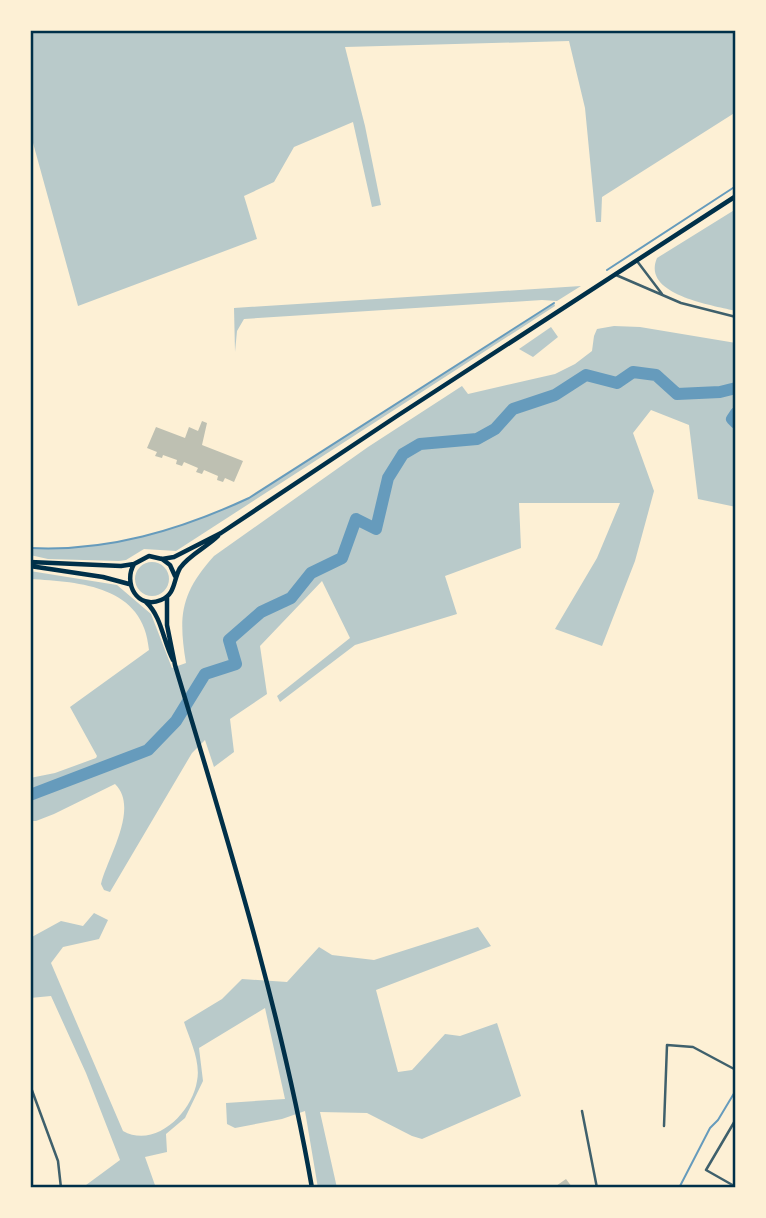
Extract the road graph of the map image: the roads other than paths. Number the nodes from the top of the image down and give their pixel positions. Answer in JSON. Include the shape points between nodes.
{"nodes":[{"id":1,"x":736,"y":196,"type":"edge"},
{"id":2,"x":637,"y":261,"type":"junction"},
{"id":3,"x":615,"y":275,"type":"junction"},
{"id":4,"x":665,"y":296,"type":"junction"},
{"id":5,"x":736,"y":317,"type":"edge"},
{"id":6,"x":221,"y":533,"type":"junction"},
{"id":7,"x":162,"y":559,"type":"junction"},
{"id":8,"x":30,"y":564,"type":"edge"},
{"id":9,"x":134,"y":564,"type":"junction"},
{"id":10,"x":175,"y":577,"type":"junction"},
{"id":11,"x":130,"y":585,"type":"junction"},
{"id":12,"x":167,"y":597,"type":"junction"},
{"id":13,"x":145,"y":601,"type":"junction"},
{"id":14,"x":175,"y":664,"type":"junction"},
{"id":15,"x":736,"y":1070,"type":"edge"},
{"id":16,"x":30,"y":1085,"type":"edge"},
{"id":17,"x":582,"y":1111,"type":"dead end"},
{"id":18,"x":736,"y":1119,"type":"edge"},
{"id":19,"x":664,"y":1126,"type":"dead end"},
{"id":20,"x":61,"y":1188,"type":"edge"},
{"id":21,"x":312,"y":1188,"type":"edge"},
{"id":22,"x":597,"y":1188,"type":"edge"},
{"id":23,"x":736,"y":1188,"type":"edge"}],
"edges":[{"from":1,"to":2,"type":"main road"},
{"from":2,"to":3,"type":"main road"},
{"from":2,"to":4,"type":"street"},
{"from":3,"to":4,"type":"street"},
{"from":3,"to":6,"type":"main road"},
{"from":4,"to":5,"type":"street"},
{"from":6,"to":7,"type":"main road"},
{"from":6,"to":10,"type":"main road","via":[[183,564]]},
{"from":7,"to":9,"type":"main road","via":[[149,556]]},
{"from":7,"to":10,"type":"main road"},
{"from":8,"to":9,"type":"main road"},
{"from":8,"to":11,"type":"main road"},
{"from":9,"to":11,"type":"main road"},
{"from":10,"to":12,"type":"main road"},
{"from":11,"to":13,"type":"main road"},
{"from":12,"to":13,"type":"main road"},
{"from":12,"to":14,"type":"main road"},
{"from":13,"to":14,"type":"main road","via":[[156,613]]},
{"from":14,"to":21,"type":"main road","via":[[265,969]]},
{"from":15,"to":19,"type":"street","via":[[693,1048],[667,1045]]},
{"from":16,"to":20,"type":"street","via":[[58,1161]]},
{"from":17,"to":22,"type":"street"},
{"from":18,"to":23,"type":"street","via":[[706,1170]]}]}
